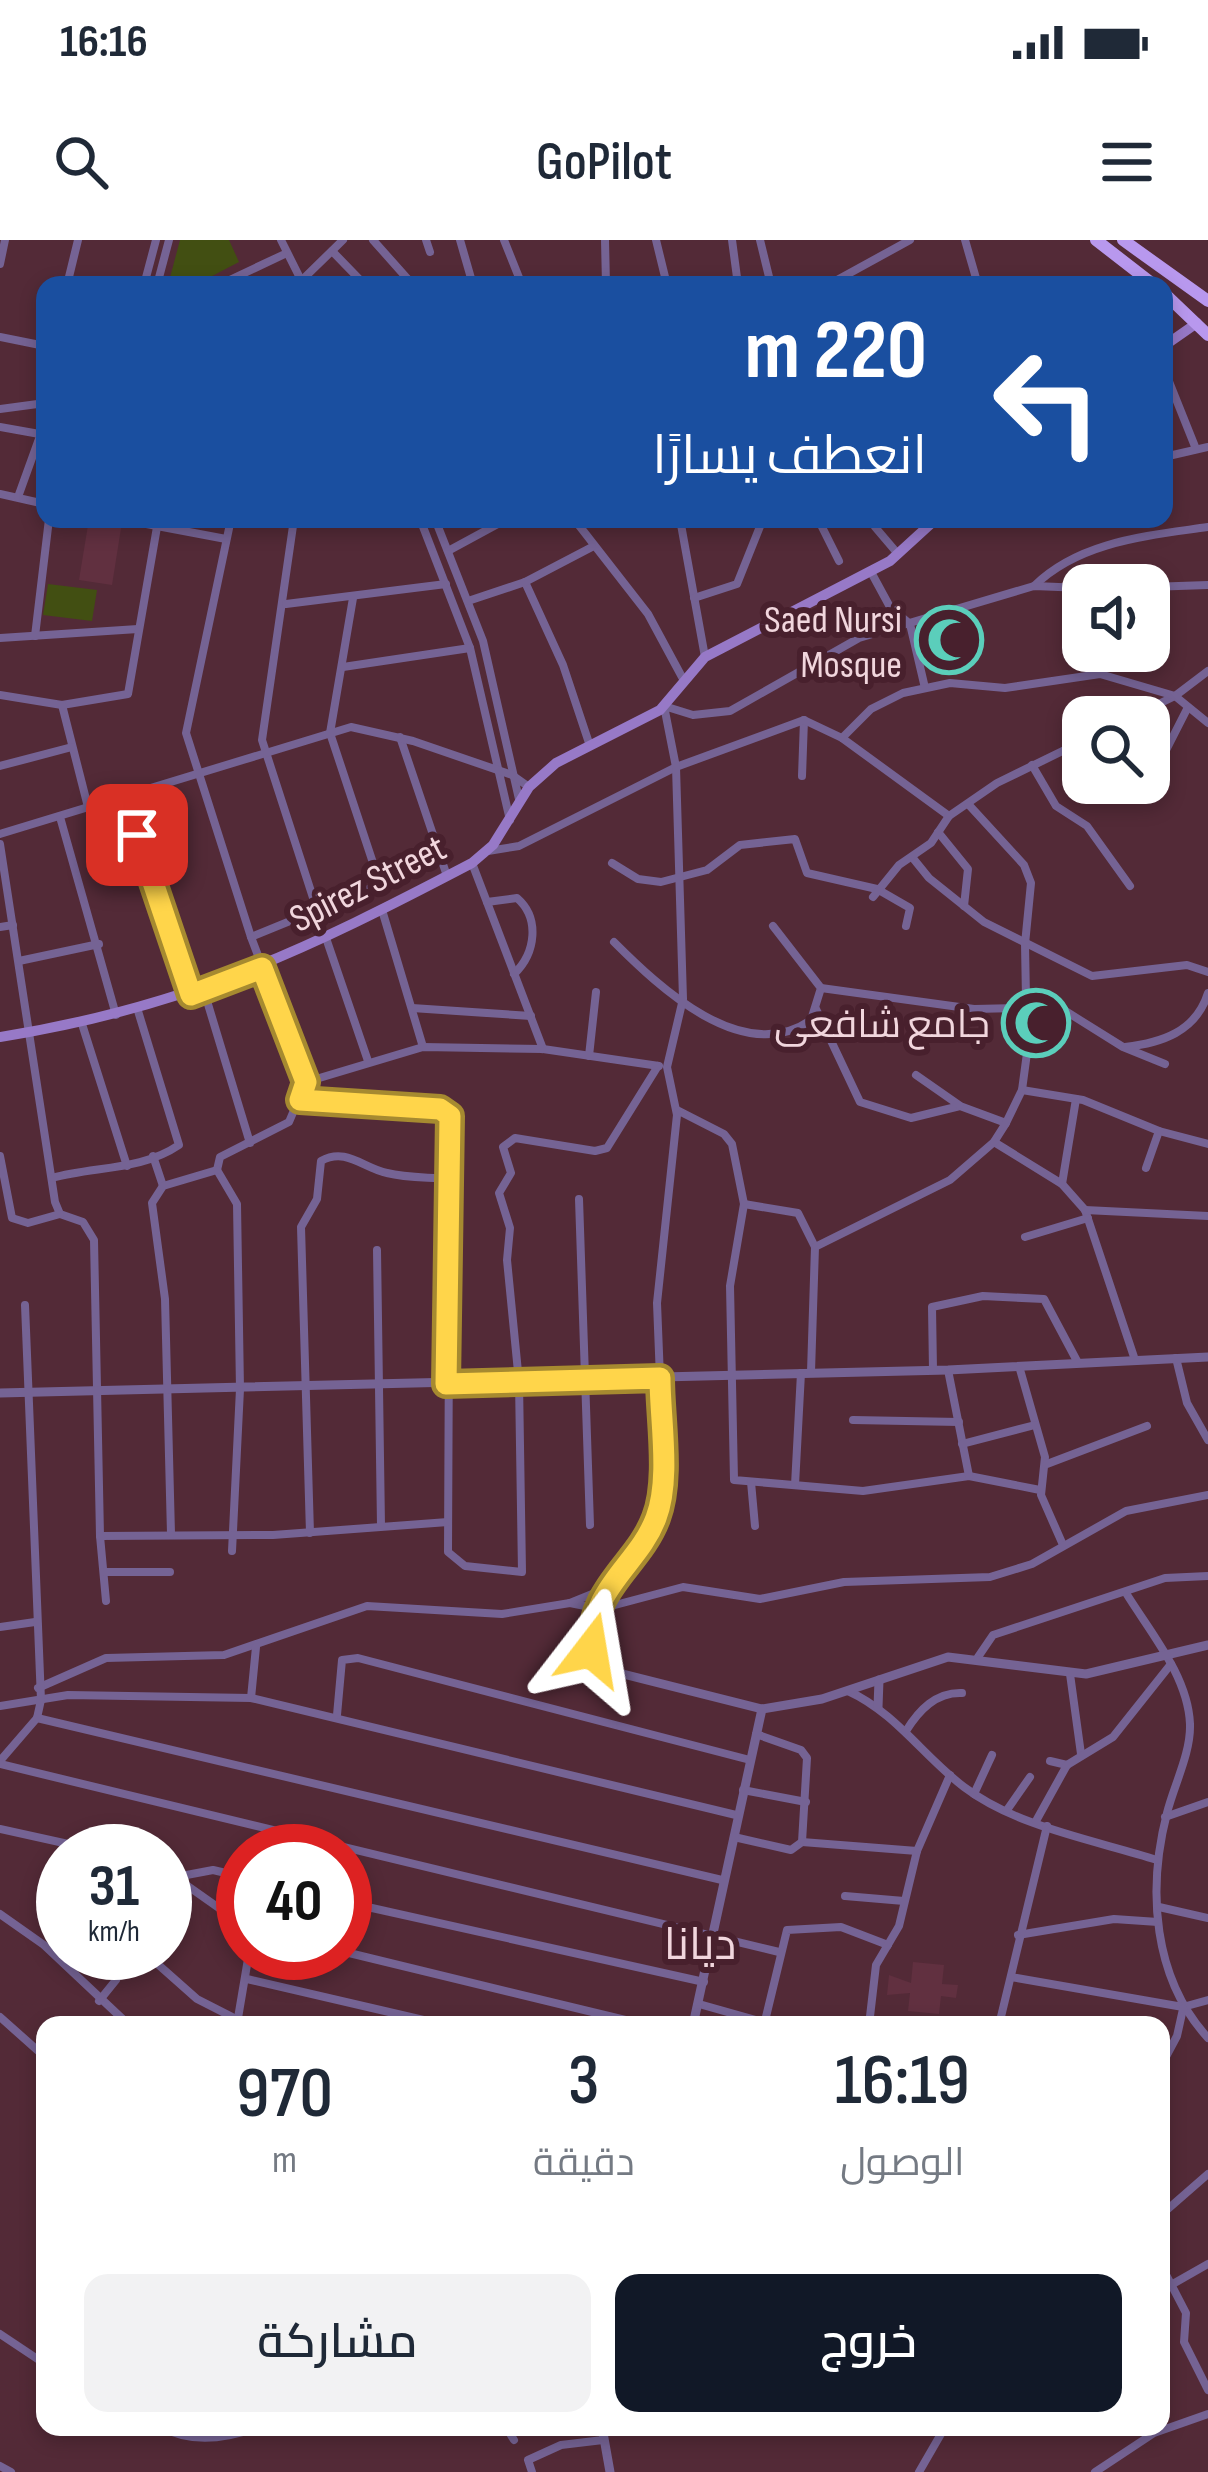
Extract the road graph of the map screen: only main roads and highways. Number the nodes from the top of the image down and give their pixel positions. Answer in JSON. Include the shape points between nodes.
{"nodes":[{"id":1,"x":1096,"y":240,"type":"edge"},
{"id":2,"x":1123,"y":240,"type":"edge"},
{"id":3,"x":1142,"y":276,"type":"edge"},
{"id":4,"x":1173,"y":301,"type":"edge"},
{"id":5,"x":1208,"y":301,"type":"edge"},
{"id":6,"x":1197,"y":323,"type":"junction"},
{"id":7,"x":1208,"y":335,"type":"edge"},
{"id":8,"x":1173,"y":340,"type":"edge"},
{"id":9,"x":927,"y":528,"type":"edge"},
{"id":10,"x":0,"y":1037,"type":"edge"}],
"edges":[{"from":1,"to":3,"type":"highway"},
{"from":2,"to":5,"type":"highway"},
{"from":4,"to":6,"type":"highway"},
{"from":6,"to":7,"type":"highway"},
{"from":6,"to":8,"type":"main road"},
{"from":9,"to":10,"type":"main road","name":"Spirez Street","via":[[871,572],[705,657],[664,706],[589,743],[529,787],[472,863],[197,993]]}]}
